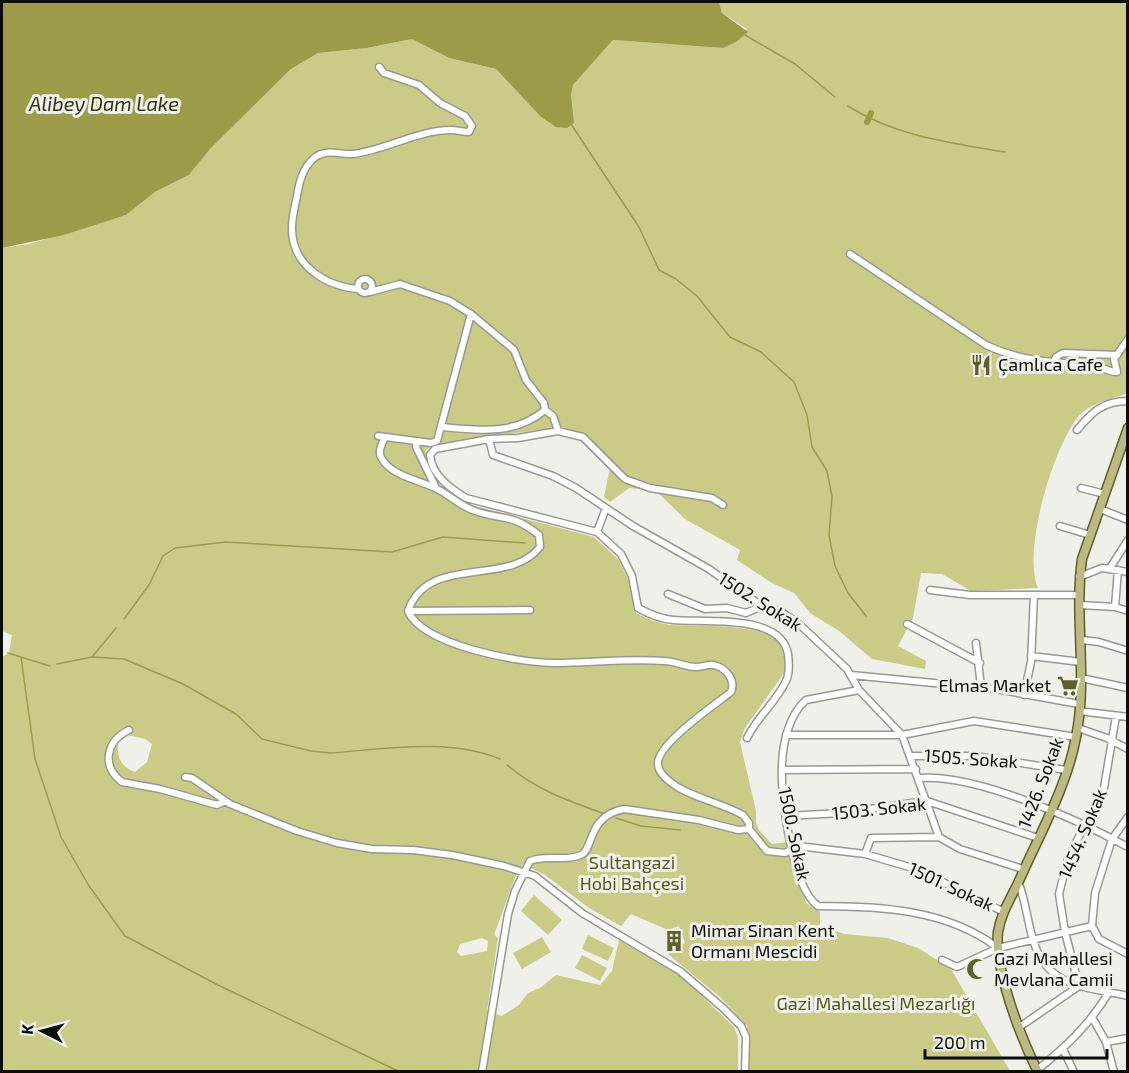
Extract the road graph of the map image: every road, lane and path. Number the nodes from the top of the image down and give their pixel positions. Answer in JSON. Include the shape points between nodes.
{"nodes":[{"id":1,"x":379,"y":67,"type":"dead end"},
{"id":2,"x":850,"y":254,"type":"dead end"},
{"id":3,"x":358,"y":289,"type":"junction"},
{"id":4,"x":370,"y":292,"type":"junction"},
{"id":5,"x":471,"y":314,"type":"junction"},
{"id":6,"x":1128,"y":339,"type":"edge"},
{"id":7,"x":1117,"y":355,"type":"junction"},
{"id":8,"x":1053,"y":363,"type":"junction"},
{"id":9,"x":1128,"y":401,"type":"edge"},
{"id":10,"x":545,"y":410,"type":"junction"},
{"id":11,"x":441,"y":427,"type":"junction"},
{"id":12,"x":1128,"y":428,"type":"edge"},
{"id":13,"x":1077,"y":430,"type":"dead end"},
{"id":14,"x":558,"y":431,"type":"junction"},
{"id":15,"x":489,"y":439,"type":"junction"},
{"id":16,"x":417,"y":441,"type":"junction"},
{"id":17,"x":1125,"y":448,"type":"edge"},
{"id":18,"x":436,"y":488,"type":"junction"},
{"id":19,"x":1081,"y":488,"type":"dead end"},
{"id":20,"x":1105,"y":494,"type":"junction"},
{"id":21,"x":723,"y":505,"type":"dead end"},
{"id":22,"x":606,"y":508,"type":"junction"},
{"id":23,"x":1100,"y":509,"type":"junction"},
{"id":24,"x":1128,"y":520,"type":"edge"},
{"id":25,"x":1060,"y":526,"type":"dead end"},
{"id":26,"x":597,"y":532,"type":"junction"},
{"id":27,"x":1089,"y":535,"type":"junction"},
{"id":28,"x":1128,"y":540,"type":"edge"},
{"id":29,"x":1114,"y":569,"type":"junction"},
{"id":30,"x":1128,"y":572,"type":"edge"},
{"id":31,"x":1079,"y":577,"type":"junction"},
{"id":32,"x":930,"y":590,"type":"dead end"},
{"id":33,"x":669,"y":594,"type":"dead end"},
{"id":34,"x":1034,"y":595,"type":"junction"},
{"id":35,"x":1080,"y":600,"type":"junction"},
{"id":36,"x":762,"y":606,"type":"junction"},
{"id":37,"x":1115,"y":607,"type":"junction"},
{"id":38,"x":531,"y":610,"type":"dead end"},
{"id":39,"x":408,"y":611,"type":"junction"},
{"id":40,"x":1128,"y":611,"type":"edge"},
{"id":41,"x":746,"y":612,"type":"junction"},
{"id":42,"x":737,"y":622,"type":"junction"},
{"id":43,"x":907,"y":624,"type":"dead end"},
{"id":44,"x":1082,"y":640,"type":"junction"},
{"id":45,"x":976,"y":644,"type":"dead end"},
{"id":46,"x":1128,"y":651,"type":"edge"},
{"id":47,"x":1031,"y":656,"type":"junction"},
{"id":48,"x":1081,"y":662,"type":"junction"},
{"id":49,"x":980,"y":663,"type":"junction"},
{"id":50,"x":851,"y":675,"type":"junction"},
{"id":51,"x":1081,"y":678,"type":"junction"},
{"id":52,"x":981,"y":687,"type":"junction"},
{"id":53,"x":1128,"y":687,"type":"edge"},
{"id":54,"x":859,"y":690,"type":"junction"},
{"id":55,"x":1024,"y":695,"type":"junction"},
{"id":56,"x":1079,"y":707,"type":"junction"},
{"id":57,"x":1116,"y":716,"type":"junction"},
{"id":58,"x":1128,"y":717,"type":"edge"},
{"id":59,"x":129,"y":730,"type":"dead end"},
{"id":60,"x":1077,"y":733,"type":"junction"},
{"id":61,"x":786,"y":735,"type":"junction"},
{"id":62,"x":902,"y":735,"type":"junction"},
{"id":63,"x":747,"y":738,"type":"dead end"},
{"id":64,"x":1112,"y":742,"type":"junction"},
{"id":65,"x":1128,"y":749,"type":"edge"},
{"id":66,"x":912,"y":756,"type":"junction"},
{"id":67,"x":782,"y":770,"type":"junction"},
{"id":68,"x":916,"y":770,"type":"junction"},
{"id":69,"x":1066,"y":770,"type":"junction"},
{"id":70,"x":184,"y":777,"type":"dead end"},
{"id":71,"x":920,"y":778,"type":"junction"},
{"id":72,"x":225,"y":801,"type":"junction"},
{"id":73,"x":927,"y":801,"type":"junction"},
{"id":74,"x":1050,"y":811,"type":"junction"},
{"id":75,"x":786,"y":816,"type":"junction"},
{"id":76,"x":1128,"y":817,"type":"edge"},
{"id":77,"x":1083,"y":826,"type":"junction"},
{"id":78,"x":749,"y":830,"type":"junction"},
{"id":79,"x":939,"y":837,"type":"junction"},
{"id":80,"x":1038,"y":838,"type":"junction"},
{"id":81,"x":1112,"y":839,"type":"junction"},
{"id":82,"x":1128,"y":847,"type":"edge"},
{"id":83,"x":793,"y":848,"type":"junction"},
{"id":84,"x":865,"y":854,"type":"junction"},
{"id":85,"x":1023,"y":869,"type":"junction"},
{"id":86,"x":523,"y":871,"type":"junction"},
{"id":87,"x":1018,"y":881,"type":"junction"},
{"id":88,"x":1004,"y":912,"type":"junction"},
{"id":89,"x":1092,"y":926,"type":"junction"},
{"id":90,"x":1065,"y":932,"type":"junction"},
{"id":91,"x":1033,"y":939,"type":"junction"},
{"id":92,"x":998,"y":948,"type":"junction"},
{"id":93,"x":1128,"y":954,"type":"edge"},
{"id":94,"x":942,"y":960,"type":"dead end"},
{"id":95,"x":1079,"y":986,"type":"junction"},
{"id":96,"x":1109,"y":992,"type":"junction"},
{"id":97,"x":1128,"y":996,"type":"edge"},
{"id":98,"x":1093,"y":1019,"type":"junction"},
{"id":99,"x":1018,"y":1028,"type":"junction"},
{"id":100,"x":1128,"y":1038,"type":"edge"},
{"id":101,"x":1106,"y":1042,"type":"junction"},
{"id":102,"x":1063,"y":1050,"type":"junction"},
{"id":103,"x":482,"y":1071,"type":"edge"},
{"id":104,"x":745,"y":1071,"type":"edge"},
{"id":105,"x":1037,"y":1071,"type":"edge"},
{"id":106,"x":1074,"y":1071,"type":"edge"},
{"id":107,"x":1114,"y":1071,"type":"edge"}],
"edges":[{"from":1,"to":3,"type":"street","via":[[384,73],[419,85],[440,103],[465,116],[472,126],[469,132],[443,131],[351,154],[332,152],[318,156],[307,167],[299,182],[292,229],[299,255],[309,270],[324,279],[343,288]]},
{"from":2,"to":8,"type":"street","via":[[986,345],[1009,356]]},
{"from":3,"to":4,"type":"street","via":[[363,294]]},
{"from":3,"to":4,"type":"street","via":[[359,282],[366,279],[372,286]]},
{"from":4,"to":5,"type":"street","via":[[400,284],[439,297]]},
{"from":5,"to":10,"type":"street","via":[[514,350],[526,380]]},
{"from":5,"to":11,"type":"street"},
{"from":6,"to":7,"type":"street"},
{"from":7,"to":8,"type":"street","via":[[1063,353]]},
{"from":7,"to":8,"type":"street","via":[[1117,372],[1098,366]]},
{"from":9,"to":13,"type":"street","via":[[1100,407]]},
{"from":10,"to":11,"type":"street","via":[[518,427],[492,431]]},
{"from":10,"to":14,"type":"street","via":[[553,416]]},
{"from":11,"to":16,"type":"street","via":[[434,443]]},
{"from":12,"to":17,"type":"main road","name":"1426. Sokak"},
{"from":14,"to":15,"type":"street"},
{"from":14,"to":21,"type":"street","via":[[583,437],[625,479],[650,488],[712,498]]},
{"from":15,"to":22,"type":"street","name":"1502. Sokak","via":[[493,455],[553,476]]},
{"from":15,"to":26,"type":"street","via":[[435,449],[430,455],[431,465],[452,489],[466,498]]},
{"from":16,"to":18,"type":"street","via":[[416,447]]},
{"from":16,"to":18,"type":"street","via":[[381,436],[382,460],[400,474]]},
{"from":17,"to":20,"type":"main road","name":"1426. Sokak"},
{"from":18,"to":39,"type":"street","via":[[463,507],[512,517],[539,536],[540,547],[516,565],[468,572],[432,583],[413,595]]},
{"from":19,"to":20,"type":"street"},
{"from":20,"to":23,"type":"main road","name":"1426. Sokak"},
{"from":22,"to":26,"type":"street"},
{"from":22,"to":36,"type":"street","name":"1502. Sokak","via":[[709,569]]},
{"from":23,"to":24,"type":"street"},
{"from":23,"to":27,"type":"main road","name":"1426. Sokak"},
{"from":25,"to":27,"type":"street"},
{"from":26,"to":42,"type":"street","via":[[621,554],[632,576],[638,608],[672,620]]},
{"from":27,"to":31,"type":"main road","name":"1426. Sokak"},
{"from":28,"to":29,"type":"street"},
{"from":29,"to":30,"type":"street"},
{"from":29,"to":31,"type":"street","via":[[1102,568]]},
{"from":29,"to":37,"type":"street"},
{"from":31,"to":35,"type":"main road","name":"1426. Sokak"},
{"from":32,"to":34,"type":"street","via":[[970,595]]},
{"from":33,"to":41,"type":"street","via":[[705,609]]},
{"from":34,"to":35,"type":"street"},
{"from":34,"to":47,"type":"street"},
{"from":35,"to":37,"type":"street"},
{"from":35,"to":44,"type":"main road","name":"1426. Sokak"},
{"from":36,"to":41,"type":"street"},
{"from":36,"to":50,"type":"street","name":"1502. Sokak","via":[[800,624]]},
{"from":37,"to":40,"type":"street"},
{"from":38,"to":39,"type":"street"},
{"from":39,"to":78,"type":"street","via":[[420,628],[456,646],[524,659],[551,663],[666,661],[718,667],[732,678],[731,692],[678,734],[658,757],[658,767],[679,788],[743,815]]},
{"from":41,"to":42,"type":"street"},
{"from":42,"to":63,"type":"street","via":[[778,635],[786,645],[790,664],[786,681]]},
{"from":43,"to":49,"type":"street"},
{"from":44,"to":46,"type":"street"},
{"from":44,"to":48,"type":"main road","name":"1426. Sokak"},
{"from":45,"to":49,"type":"street"},
{"from":47,"to":48,"type":"street"},
{"from":47,"to":55,"type":"street"},
{"from":48,"to":51,"type":"main road","name":"1426. Sokak"},
{"from":49,"to":52,"type":"street"},
{"from":50,"to":52,"type":"street"},
{"from":50,"to":54,"type":"street","name":"1502. Sokak"},
{"from":51,"to":53,"type":"street"},
{"from":51,"to":56,"type":"main road","name":"1426. Sokak"},
{"from":52,"to":55,"type":"street"},
{"from":54,"to":61,"type":"street","name":"1500. Sokak","via":[[806,700],[793,716]]},
{"from":54,"to":62,"type":"street","name":"1502. Sokak"},
{"from":55,"to":56,"type":"street"},
{"from":56,"to":57,"type":"street"},
{"from":56,"to":60,"type":"main road","name":"1426. Sokak"},
{"from":57,"to":58,"type":"street"},
{"from":57,"to":64,"type":"street","name":"1454. Sokak"},
{"from":59,"to":72,"type":"street","via":[[116,738],[109,752],[109,766],[122,782],[217,805]]},
{"from":60,"to":62,"type":"street","via":[[974,721]]},
{"from":60,"to":64,"type":"street"},
{"from":60,"to":69,"type":"main road","name":"1426. Sokak"},
{"from":61,"to":62,"type":"street"},
{"from":61,"to":67,"type":"street","name":"1500. Sokak"},
{"from":62,"to":66,"type":"street","name":"1502. Sokak"},
{"from":64,"to":65,"type":"street"},
{"from":64,"to":77,"type":"street","name":"1454. Sokak","via":[[1104,788]]},
{"from":66,"to":68,"type":"street","name":"1502. Sokak"},
{"from":66,"to":69,"type":"street","name":"1505. Sokak","via":[[975,756]]},
{"from":67,"to":68,"type":"street"},
{"from":67,"to":75,"type":"street","name":"1500. Sokak"},
{"from":68,"to":71,"type":"street","name":"1502. Sokak"},
{"from":69,"to":74,"type":"main road","name":"1426. Sokak"},
{"from":70,"to":72,"type":"street","via":[[192,778]]},
{"from":71,"to":73,"type":"street","name":"1502. Sokak"},
{"from":71,"to":74,"type":"street","via":[[983,787]]},
{"from":72,"to":86,"type":"street","via":[[297,831],[338,843],[447,854]]},
{"from":73,"to":75,"type":"street","name":"1503. Sokak"},
{"from":73,"to":79,"type":"street","name":"1502. Sokak"},
{"from":73,"to":80,"type":"street","name":"1503. Sokak"},
{"from":74,"to":77,"type":"street"},
{"from":74,"to":80,"type":"main road","name":"1426. Sokak"},
{"from":75,"to":83,"type":"street","name":"1500. Sokak"},
{"from":76,"to":81,"type":"street"},
{"from":77,"to":81,"type":"street"},
{"from":77,"to":90,"type":"street","name":"1454. Sokak","via":[[1061,882]]},
{"from":78,"to":83,"type":"street","name":"1501. Sokak","via":[[767,851],[785,853]]},
{"from":78,"to":86,"type":"street","via":[[624,809],[597,825],[582,855],[536,858]]},
{"from":79,"to":84,"type":"street","via":[[871,838]]},
{"from":79,"to":85,"type":"street","via":[[960,849]]},
{"from":80,"to":85,"type":"main road","name":"1426. Sokak"},
{"from":81,"to":82,"type":"street"},
{"from":81,"to":89,"type":"street","via":[[1095,893]]},
{"from":83,"to":84,"type":"street","name":"1501. Sokak"},
{"from":83,"to":92,"type":"street","name":"1500. Sokak","via":[[804,888],[818,906],[891,908],[942,919]]},
{"from":84,"to":88,"type":"street","name":"1501. Sokak","via":[[916,868]]},
{"from":85,"to":87,"type":"main road","name":"1426. Sokak"},
{"from":86,"to":103,"type":"street","via":[[508,914]]},
{"from":86,"to":104,"type":"street","via":[[582,913],[680,971],[723,1008],[746,1037]]},
{"from":87,"to":88,"type":"main road","name":"1426. Sokak"},
{"from":87,"to":91,"type":"street"},
{"from":88,"to":92,"type":"main road","name":"1426. Sokak"},
{"from":89,"to":90,"type":"street"},
{"from":89,"to":93,"type":"street","via":[[1099,939]]},
{"from":90,"to":91,"type":"street"},
{"from":90,"to":95,"type":"street","name":"1454. Sokak"},
{"from":91,"to":92,"type":"street"},
{"from":91,"to":95,"type":"street","via":[[1051,973]]},
{"from":92,"to":94,"type":"street","via":[[957,967]]},
{"from":92,"to":99,"type":"main road","name":"1426. Sokak"},
{"from":95,"to":96,"type":"street"},
{"from":95,"to":99,"type":"street"},
{"from":96,"to":97,"type":"street"},
{"from":96,"to":98,"type":"street"},
{"from":98,"to":101,"type":"street"},
{"from":98,"to":102,"type":"street"},
{"from":99,"to":105,"type":"main road","name":"1426. Sokak"},
{"from":100,"to":101,"type":"street"},
{"from":101,"to":107,"type":"street"},
{"from":102,"to":105,"type":"street"},
{"from":102,"to":106,"type":"street"}]}
